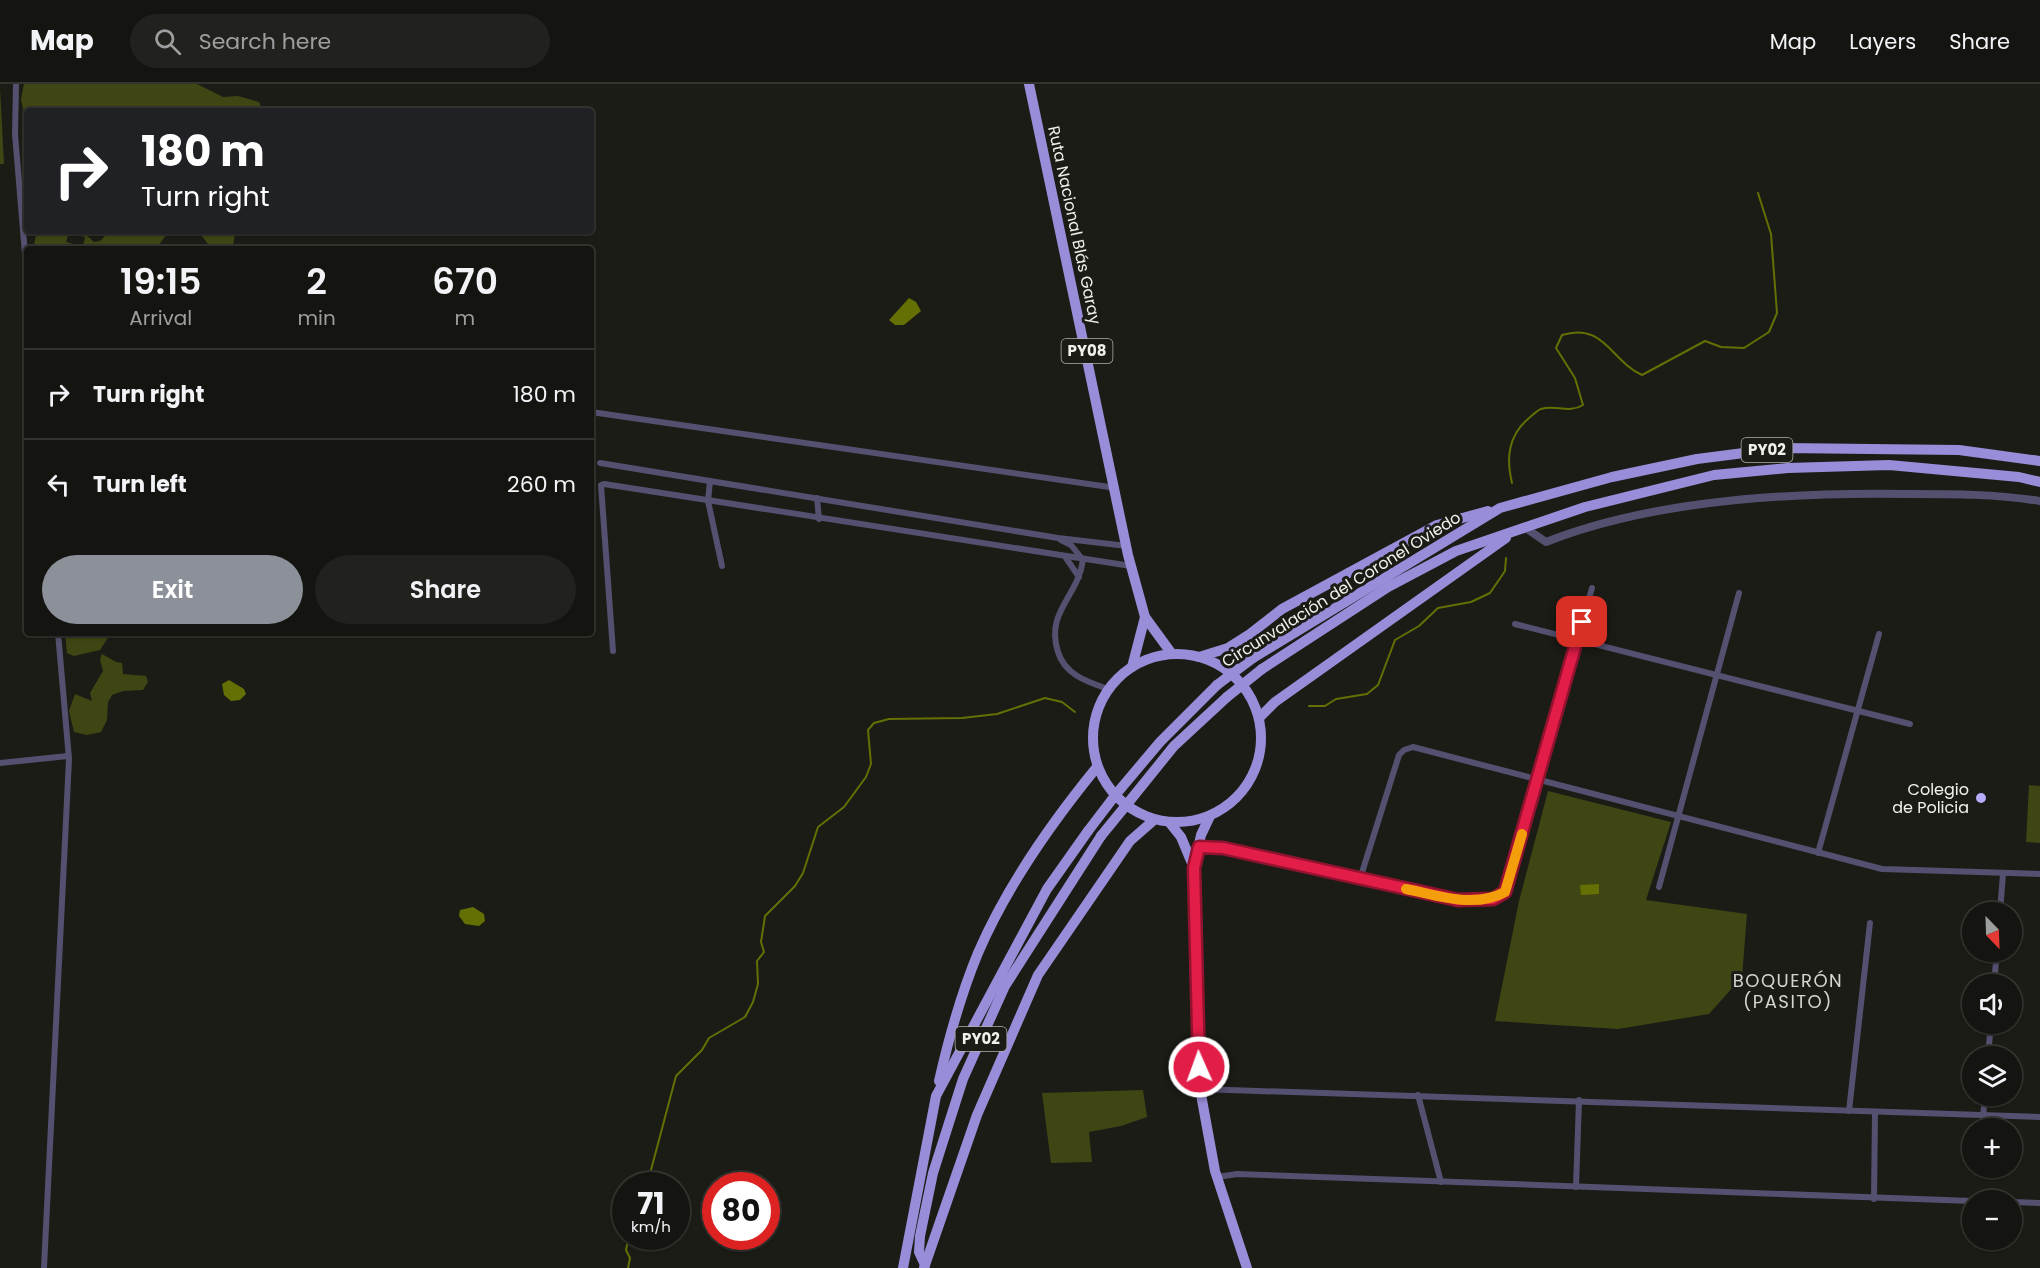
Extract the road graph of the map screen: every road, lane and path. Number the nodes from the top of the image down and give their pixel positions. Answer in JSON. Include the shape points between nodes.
{"nodes":[{"id":1,"x":16,"y":84,"type":"edge"},
{"id":2,"x":1029,"y":84,"type":"edge"},
{"id":3,"x":24,"y":246,"type":"edge"},
{"id":4,"x":594,"y":412,"type":"edge"},
{"id":5,"x":2040,"y":460,"type":"edge"},
{"id":6,"x":600,"y":463,"type":"dead end"},
{"id":7,"x":710,"y":481,"type":"junction"},
{"id":8,"x":2040,"y":482,"type":"edge"},
{"id":9,"x":1116,"y":488,"type":"junction"},
{"id":10,"x":817,"y":498,"type":"junction"},
{"id":11,"x":708,"y":501,"type":"junction"},
{"id":12,"x":2040,"y":501,"type":"edge"},
{"id":13,"x":1500,"y":508,"type":"junction"},
{"id":14,"x":819,"y":519,"type":"junction"},
{"id":15,"x":1520,"y":528,"type":"junction"},
{"id":16,"x":1058,"y":538,"type":"junction"},
{"id":17,"x":1127,"y":546,"type":"junction"},
{"id":18,"x":1065,"y":557,"type":"junction"},
{"id":19,"x":1083,"y":560,"type":"junction"},
{"id":20,"x":722,"y":566,"type":"dead end"},
{"id":21,"x":1131,"y":566,"type":"junction"},
{"id":22,"x":1078,"y":577,"type":"junction"},
{"id":23,"x":1592,"y":588,"type":"dead end"},
{"id":24,"x":1739,"y":593,"type":"dead end"},
{"id":25,"x":1145,"y":617,"type":"junction"},
{"id":26,"x":1515,"y":624,"type":"dead end"},
{"id":27,"x":1879,"y":634,"type":"dead end"},
{"id":28,"x":58,"y":636,"type":"edge"},
{"id":29,"x":1577,"y":640,"type":"junction"},
{"id":30,"x":612,"y":651,"type":"dead end"},
{"id":31,"x":1172,"y":654,"type":"junction"},
{"id":32,"x":1199,"y":657,"type":"junction"},
{"id":33,"x":1132,"y":667,"type":"junction"},
{"id":34,"x":1717,"y":675,"type":"junction"},
{"id":35,"x":1108,"y":689,"type":"junction"},
{"id":36,"x":1857,"y":710,"type":"junction"},
{"id":37,"x":1259,"y":718,"type":"junction"},
{"id":38,"x":1910,"y":724,"type":"dead end"},
{"id":39,"x":68,"y":756,"type":"junction"},
{"id":40,"x":0,"y":763,"type":"edge"},
{"id":41,"x":1097,"y":768,"type":"junction"},
{"id":42,"x":1537,"y":780,"type":"junction"},
{"id":43,"x":1210,"y":816,"type":"junction"},
{"id":44,"x":1678,"y":816,"type":"junction"},
{"id":45,"x":1154,"y":820,"type":"junction"},
{"id":46,"x":1169,"y":822,"type":"junction"},
{"id":47,"x":1199,"y":847,"type":"junction"},
{"id":48,"x":1818,"y":853,"type":"junction"},
{"id":49,"x":1194,"y":868,"type":"junction"},
{"id":50,"x":2003,"y":874,"type":"junction"},
{"id":51,"x":2040,"y":874,"type":"edge"},
{"id":52,"x":1360,"y":879,"type":"junction"},
{"id":53,"x":1659,"y":887,"type":"dead end"},
{"id":54,"x":2001,"y":902,"type":"edge"},
{"id":55,"x":1870,"y":923,"type":"dead end"},
{"id":56,"x":1200,"y":1089,"type":"junction"},
{"id":57,"x":1418,"y":1095,"type":"junction"},
{"id":58,"x":936,"y":1096,"type":"junction"},
{"id":59,"x":1579,"y":1100,"type":"junction"},
{"id":60,"x":1984,"y":1106,"type":"edge"},
{"id":61,"x":1850,"y":1112,"type":"junction"},
{"id":62,"x":1875,"y":1113,"type":"junction"},
{"id":63,"x":1983,"y":1117,"type":"junction"},
{"id":64,"x":2040,"y":1117,"type":"edge"},
{"id":65,"x":1217,"y":1178,"type":"junction"},
{"id":66,"x":1441,"y":1182,"type":"junction"},
{"id":67,"x":1576,"y":1187,"type":"junction"},
{"id":68,"x":1874,"y":1199,"type":"junction"},
{"id":69,"x":1962,"y":1201,"type":"edge"},
{"id":70,"x":2022,"y":1202,"type":"edge"},
{"id":71,"x":2040,"y":1203,"type":"edge"},
{"id":72,"x":924,"y":1266,"type":"edge"},
{"id":73,"x":44,"y":1268,"type":"edge"},
{"id":74,"x":903,"y":1268,"type":"edge"},
{"id":75,"x":1247,"y":1268,"type":"edge"}],
"edges":[{"from":1,"to":3,"type":"street","via":[[15,134]]},
{"from":2,"to":9,"type":"highway","name":"Ruta Nacional Blás Garay","number":"PY08"},
{"from":4,"to":9,"type":"street"},
{"from":5,"to":13,"type":"highway","name":"Circunvalación del Coronel Oviedo","number":"PY02","via":[[1959,450],[1782,448],[1697,459],[1612,477]]},
{"from":6,"to":7,"type":"street"},
{"from":7,"to":10,"type":"street"},
{"from":7,"to":11,"type":"street"},
{"from":8,"to":15,"type":"highway","name":"Circunvalación del Coronel Oviedo","number":"PY02","via":[[1889,465],[1788,468],[1714,475],[1585,507]]},
{"from":9,"to":17,"type":"highway","name":"Ruta Nacional Blás Garay","number":"PY08"},
{"from":10,"to":14,"type":"street"},
{"from":10,"to":16,"type":"street"},
{"from":11,"to":14,"type":"street"},
{"from":11,"to":20,"type":"street"},
{"from":11,"to":30,"type":"street","via":[[601,485]]},
{"from":12,"to":15,"type":"street","via":[[2001,495],[1829,493],[1664,510],[1575,530],[1545,542]]},
{"from":13,"to":32,"type":"highway","via":[[1437,525],[1282,609],[1228,648]]},
{"from":13,"to":58,"type":"highway","name":"Circunvalación del Coronel Oviedo","number":"PY02","bridge":true,"via":[[1253,658],[1217,685],[1160,742],[1117,793],[1047,889]]},
{"from":14,"to":18,"type":"street"},
{"from":15,"to":37,"type":"highway","via":[[1275,702]]},
{"from":15,"to":72,"type":"highway","name":"Circunvalación del Coronel Oviedo","number":"PY02","bridge":true,"via":[[1456,551],[1388,587],[1263,669],[1174,746],[1101,836],[1005,986],[963,1079],[933,1173],[920,1236],[919,1252]]},
{"from":16,"to":17,"type":"street"},
{"from":16,"to":19,"type":"street","via":[[1071,545]]},
{"from":17,"to":21,"type":"highway","name":"Ruta Nacional Blás Garay","number":"PY08"},
{"from":18,"to":19,"type":"street"},
{"from":18,"to":22,"type":"street"},
{"from":19,"to":21,"type":"street"},
{"from":19,"to":22,"type":"street"},
{"from":21,"to":25,"type":"highway","name":"Ruta Nacional Blás Garay","number":"PY08"},
{"from":22,"to":35,"type":"street","via":[[1053,635],[1061,662],[1083,681]]},
{"from":23,"to":29,"type":"street"},
{"from":24,"to":34,"type":"street"},
{"from":25,"to":31,"type":"highway","name":"Ruta Nacional Blás Garay","number":"PY08"},
{"from":25,"to":33,"type":"highway","name":"Ruta Nacional Blás Garay","number":"PY08"},
{"from":26,"to":29,"type":"street"},
{"from":27,"to":36,"type":"street"},
{"from":28,"to":39,"type":"street"},
{"from":29,"to":34,"type":"street"},
{"from":29,"to":42,"type":"street"},
{"from":31,"to":32,"type":"highway"},
{"from":31,"to":33,"type":"highway"},
{"from":32,"to":37,"type":"highway","via":[[1238,679]]},
{"from":33,"to":35,"type":"highway"},
{"from":34,"to":36,"type":"street"},
{"from":34,"to":44,"type":"street"},
{"from":35,"to":41,"type":"highway","via":[[1097,711],[1092,735]]},
{"from":36,"to":38,"type":"street"},
{"from":36,"to":48,"type":"street"},
{"from":37,"to":43,"type":"highway","via":[[1261,748],[1252,776],[1234,800]]},
{"from":39,"to":40,"type":"street"},
{"from":39,"to":73,"type":"street"},
{"from":41,"to":45,"type":"highway","via":[[1126,806]]},
{"from":41,"to":58,"type":"highway","via":[[1064,807],[1020,876],[979,952],[953,1021]]},
{"from":42,"to":44,"type":"street"},
{"from":42,"to":52,"type":"street","via":[[1505,892],[1493,899],[1458,900]]},
{"from":42,"to":52,"type":"street","via":[[1413,747],[1404,750]]},
{"from":43,"to":46,"type":"highway"},
{"from":43,"to":47,"type":"highway"},
{"from":44,"to":48,"type":"street"},
{"from":44,"to":53,"type":"street"},
{"from":45,"to":46,"type":"highway"},
{"from":45,"to":72,"type":"highway","via":[[1130,841],[1038,975],[977,1115]]},
{"from":46,"to":49,"type":"highway","via":[[1181,837]]},
{"from":47,"to":49,"type":"highway"},
{"from":47,"to":52,"type":"street","via":[[1223,848]]},
{"from":48,"to":50,"type":"street","via":[[1882,869]]},
{"from":49,"to":56,"type":"highway"},
{"from":50,"to":51,"type":"street"},
{"from":50,"to":54,"type":"street"},
{"from":55,"to":61,"type":"street"},
{"from":56,"to":57,"type":"street"},
{"from":56,"to":65,"type":"highway"},
{"from":57,"to":59,"type":"street"},
{"from":57,"to":66,"type":"street"},
{"from":58,"to":74,"type":"highway","name":"Circunvalación del Coronel Oviedo","number":"PY02"},
{"from":59,"to":61,"type":"street"},
{"from":59,"to":67,"type":"street"},
{"from":60,"to":63,"type":"street"},
{"from":61,"to":62,"type":"street"},
{"from":62,"to":63,"type":"street"},
{"from":62,"to":68,"type":"street"},
{"from":63,"to":64,"type":"street"},
{"from":65,"to":66,"type":"street","via":[[1237,1174]]},
{"from":65,"to":75,"type":"highway"},
{"from":66,"to":67,"type":"street"},
{"from":67,"to":68,"type":"street"},
{"from":68,"to":69,"type":"street"},
{"from":70,"to":71,"type":"street"}]}
